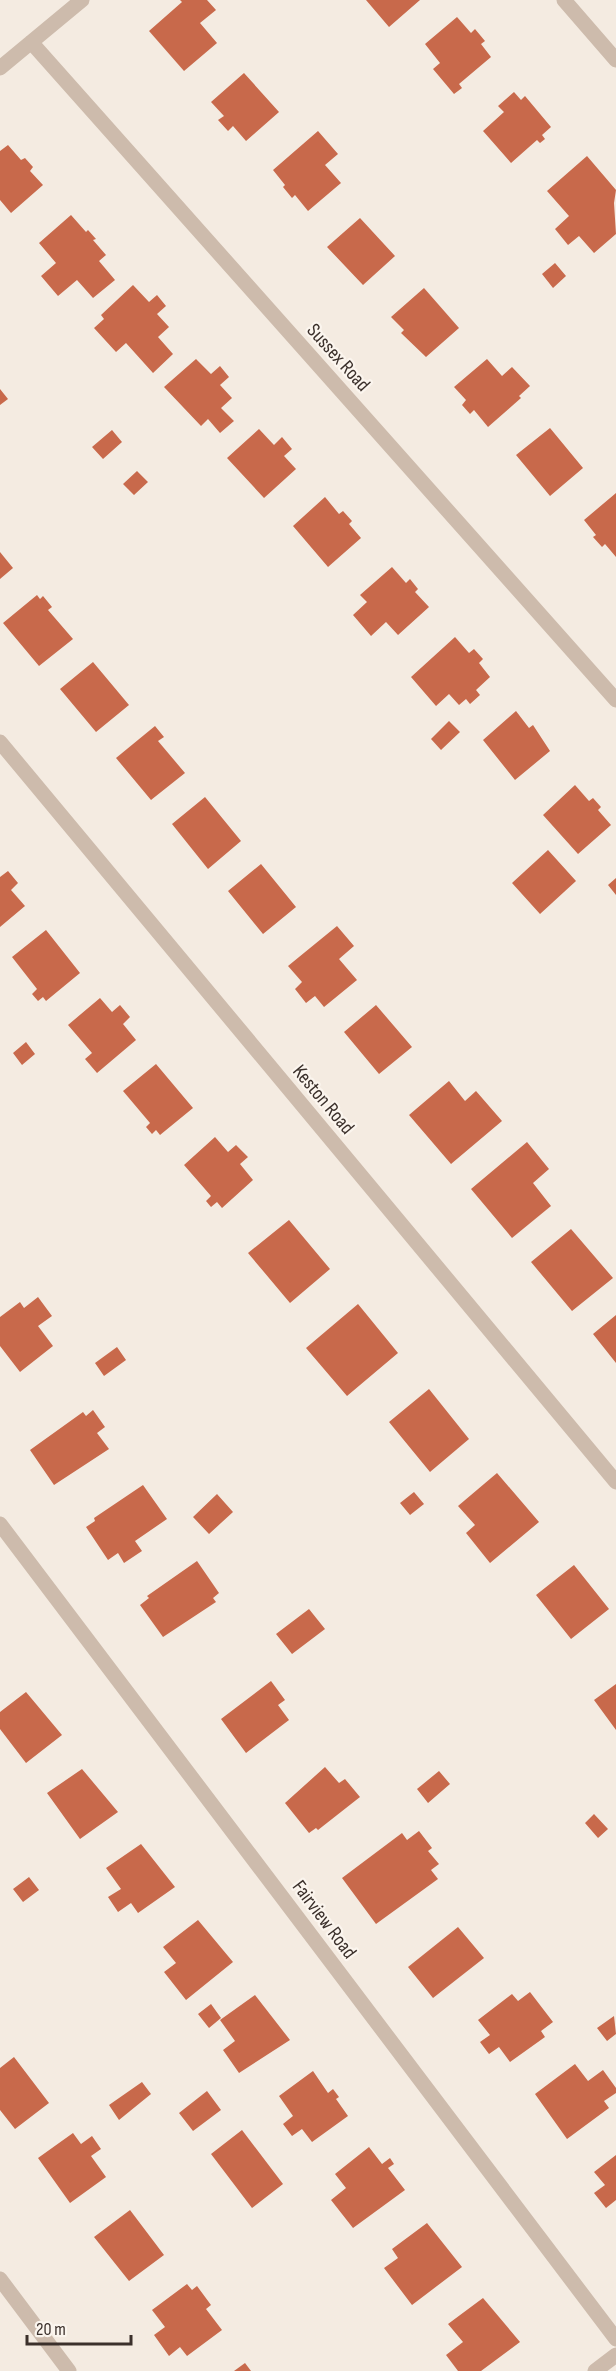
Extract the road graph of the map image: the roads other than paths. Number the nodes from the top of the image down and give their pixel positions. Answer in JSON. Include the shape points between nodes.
{"nodes":[{"id":1,"x":82,"y":0,"type":"edge"},
{"id":2,"x":564,"y":0,"type":"edge"},
{"id":3,"x":32,"y":42,"type":"junction"},
{"id":4,"x":616,"y":60,"type":"edge"},
{"id":5,"x":0,"y":68,"type":"edge"},
{"id":6,"x":616,"y":700,"type":"edge"},
{"id":7,"x":0,"y":742,"type":"edge"},
{"id":8,"x":616,"y":1482,"type":"edge"},
{"id":9,"x":0,"y":1524,"type":"edge"},
{"id":10,"x":0,"y":2279,"type":"edge"},
{"id":11,"x":616,"y":2339,"type":"edge"},
{"id":12,"x":616,"y":2355,"type":"edge"},
{"id":13,"x":69,"y":2371,"type":"edge"},
{"id":14,"x":596,"y":2371,"type":"edge"}],
"edges":[{"from":1,"to":3,"type":"street"},
{"from":2,"to":4,"type":"street"},
{"from":3,"to":5,"type":"street"},
{"from":3,"to":6,"type":"street","name":"Sussex Road"},
{"from":7,"to":8,"type":"street","name":"Keston Road"},
{"from":9,"to":11,"type":"street","name":"Fairview Road"},
{"from":10,"to":13,"type":"street"},
{"from":12,"to":14,"type":"street"}]}
